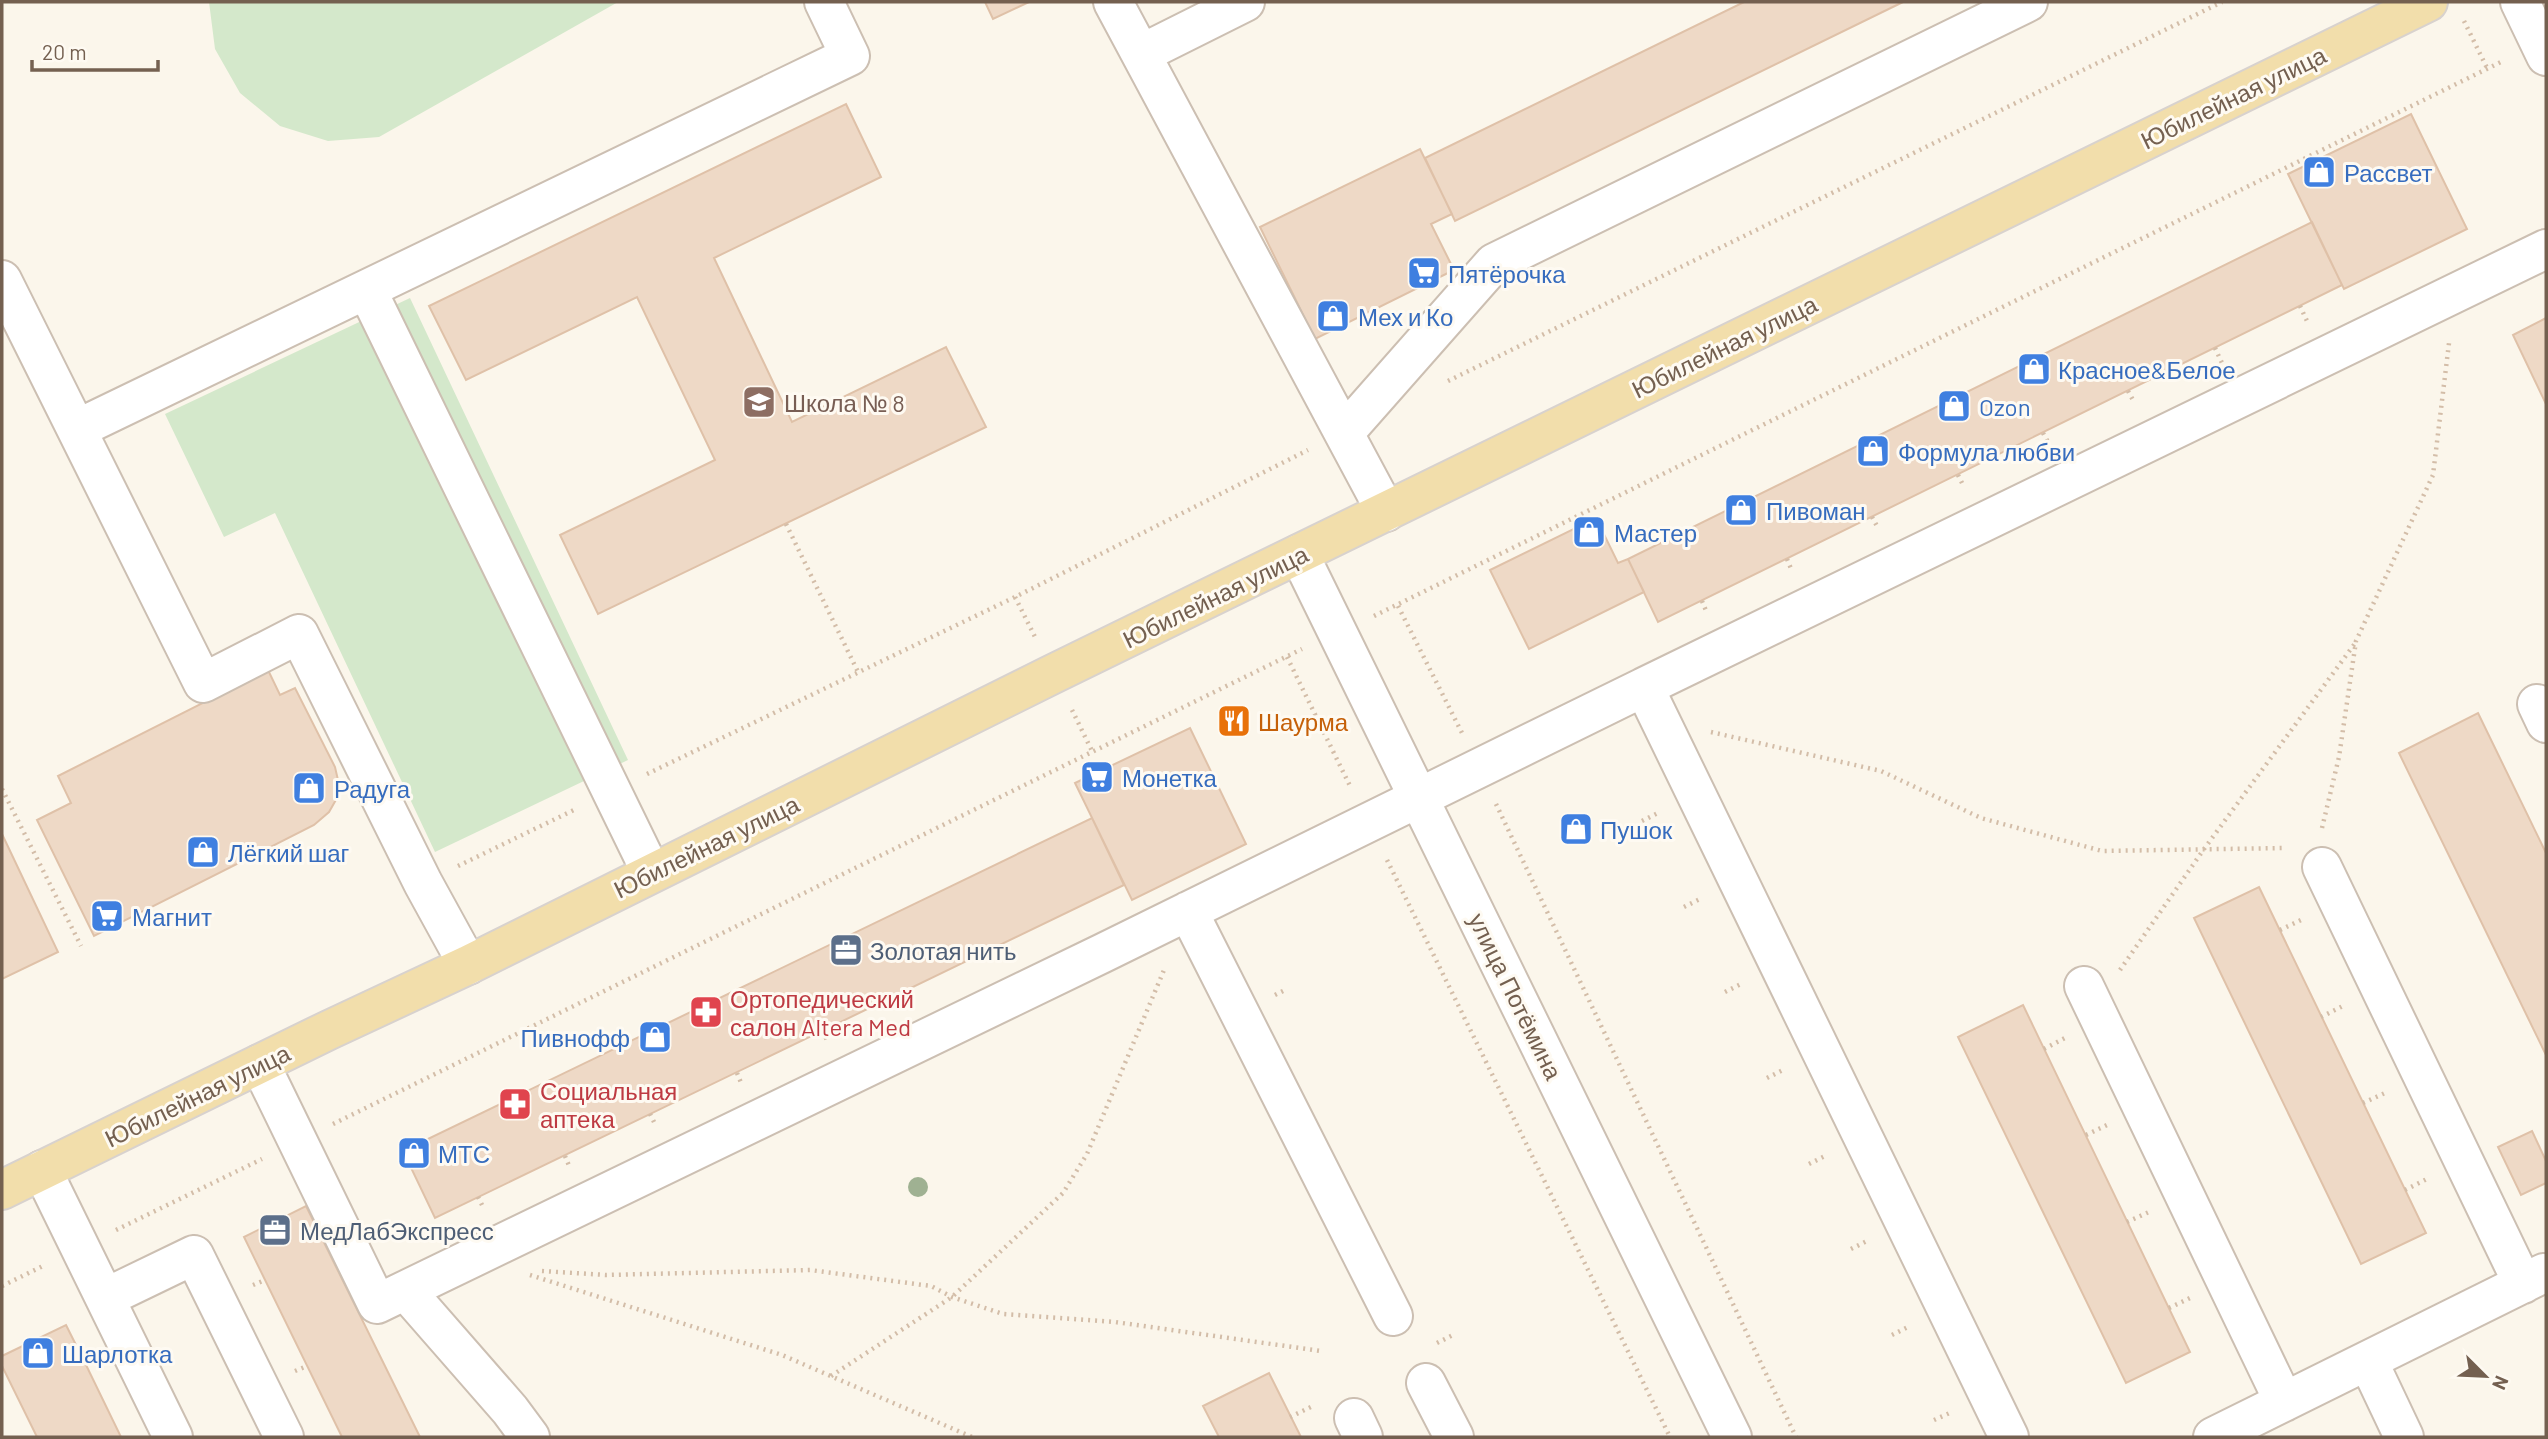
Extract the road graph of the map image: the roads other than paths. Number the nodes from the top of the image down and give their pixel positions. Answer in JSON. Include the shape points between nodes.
{"nodes":[{"id":1,"x":824,"y":2,"type":"edge"},
{"id":2,"x":1113,"y":2,"type":"edge"},
{"id":3,"x":1245,"y":2,"type":"edge"},
{"id":4,"x":2028,"y":2,"type":"edge"},
{"id":5,"x":2520,"y":2,"type":"edge"},
{"id":6,"x":2419,"y":8,"type":"edge"},
{"id":7,"x":2543,"y":49,"type":"edge"},
{"id":8,"x":1141,"y":54,"type":"junction"},
{"id":9,"x":2546,"y":249,"type":"edge"},
{"id":10,"x":2,"y":279,"type":"edge"},
{"id":11,"x":368,"y":290,"type":"junction"},
{"id":12,"x":77,"y":429,"type":"junction"},
{"id":13,"x":1345,"y":432,"type":"junction"},
{"id":14,"x":1386,"y":512,"type":"junction"},
{"id":15,"x":1299,"y":554,"type":"junction"},
{"id":16,"x":1651,"y":704,"type":"junction"},
{"id":17,"x":1418,"y":796,"type":"junction"},
{"id":18,"x":2320,"y":857,"type":"road end"},
{"id":19,"x":651,"y":872,"type":"junction"},
{"id":20,"x":1188,"y":911,"type":"junction"},
{"id":21,"x":468,"y":965,"type":"junction"},
{"id":22,"x":2089,"y":997,"type":"road end"},
{"id":23,"x":260,"y":1064,"type":"junction"},
{"id":24,"x":42,"y":1170,"type":"junction"},
{"id":25,"x":2,"y":1190,"type":"edge"},
{"id":26,"x":2535,"y":1278,"type":"edge"},
{"id":27,"x":406,"y":1291,"type":"junction"},
{"id":28,"x":105,"y":1298,"type":"junction"},
{"id":29,"x":1393,"y":1316,"type":"dead end"},
{"id":30,"x":2368,"y":1360,"type":"junction"},
{"id":31,"x":1426,"y":1383,"type":"dead end"},
{"id":32,"x":2284,"y":1402,"type":"junction"},
{"id":33,"x":173,"y":1437,"type":"edge"},
{"id":34,"x":284,"y":1437,"type":"edge"},
{"id":35,"x":530,"y":1437,"type":"edge"},
{"id":36,"x":1454,"y":1437,"type":"edge"},
{"id":37,"x":1732,"y":1437,"type":"edge"},
{"id":38,"x":2009,"y":1437,"type":"edge"},
{"id":39,"x":2213,"y":1437,"type":"edge"},
{"id":40,"x":2404,"y":1437,"type":"edge"}],
"edges":[{"from":1,"to":11,"type":"street","via":[[850,56]]},
{"from":2,"to":8,"type":"street"},
{"from":3,"to":8,"type":"street"},
{"from":4,"to":13,"type":"street","via":[[1494,263]]},
{"from":5,"to":7,"type":"street"},
{"from":6,"to":14,"type":"main road","name":"Юбилейная улица"},
{"from":8,"to":13,"type":"street"},
{"from":9,"to":16,"type":"street"},
{"from":10,"to":12,"type":"street"},
{"from":11,"to":12,"type":"street"},
{"from":11,"to":19,"type":"street"},
{"from":12,"to":21,"type":"street","via":[[203,683],[299,634]]},
{"from":13,"to":14,"type":"street"},
{"from":14,"to":15,"type":"main road","name":"Юбилейная улица"},
{"from":15,"to":17,"type":"street","name":"улица Потёмина"},
{"from":15,"to":19,"type":"main road","name":"Юбилейная улица"},
{"from":16,"to":17,"type":"street","via":[[1479,767]]},
{"from":16,"to":38,"type":"street"},
{"from":17,"to":20,"type":"street"},
{"from":17,"to":37,"type":"street","name":"улица Потёмина"},
{"from":18,"to":26,"type":"street"},
{"from":19,"to":21,"type":"main road","name":"Юбилейная улица"},
{"from":20,"to":27,"type":"street","via":[[492,1263]]},
{"from":20,"to":29,"type":"street"},
{"from":21,"to":23,"type":"main road","name":"Юбилейная улица"},
{"from":22,"to":32,"type":"street"},
{"from":23,"to":24,"type":"main road","name":"Юбилейная улица"},
{"from":23,"to":27,"type":"street","via":[[377,1304]]},
{"from":24,"to":25,"type":"main road","name":"Юбилейная улица"},
{"from":24,"to":28,"type":"street"},
{"from":26,"to":30,"type":"street"},
{"from":27,"to":35,"type":"street"},
{"from":28,"to":33,"type":"street"},
{"from":28,"to":34,"type":"street","via":[[194,1255]]},
{"from":30,"to":32,"type":"street"},
{"from":30,"to":40,"type":"street"},
{"from":31,"to":36,"type":"street"},
{"from":32,"to":39,"type":"street"}]}
